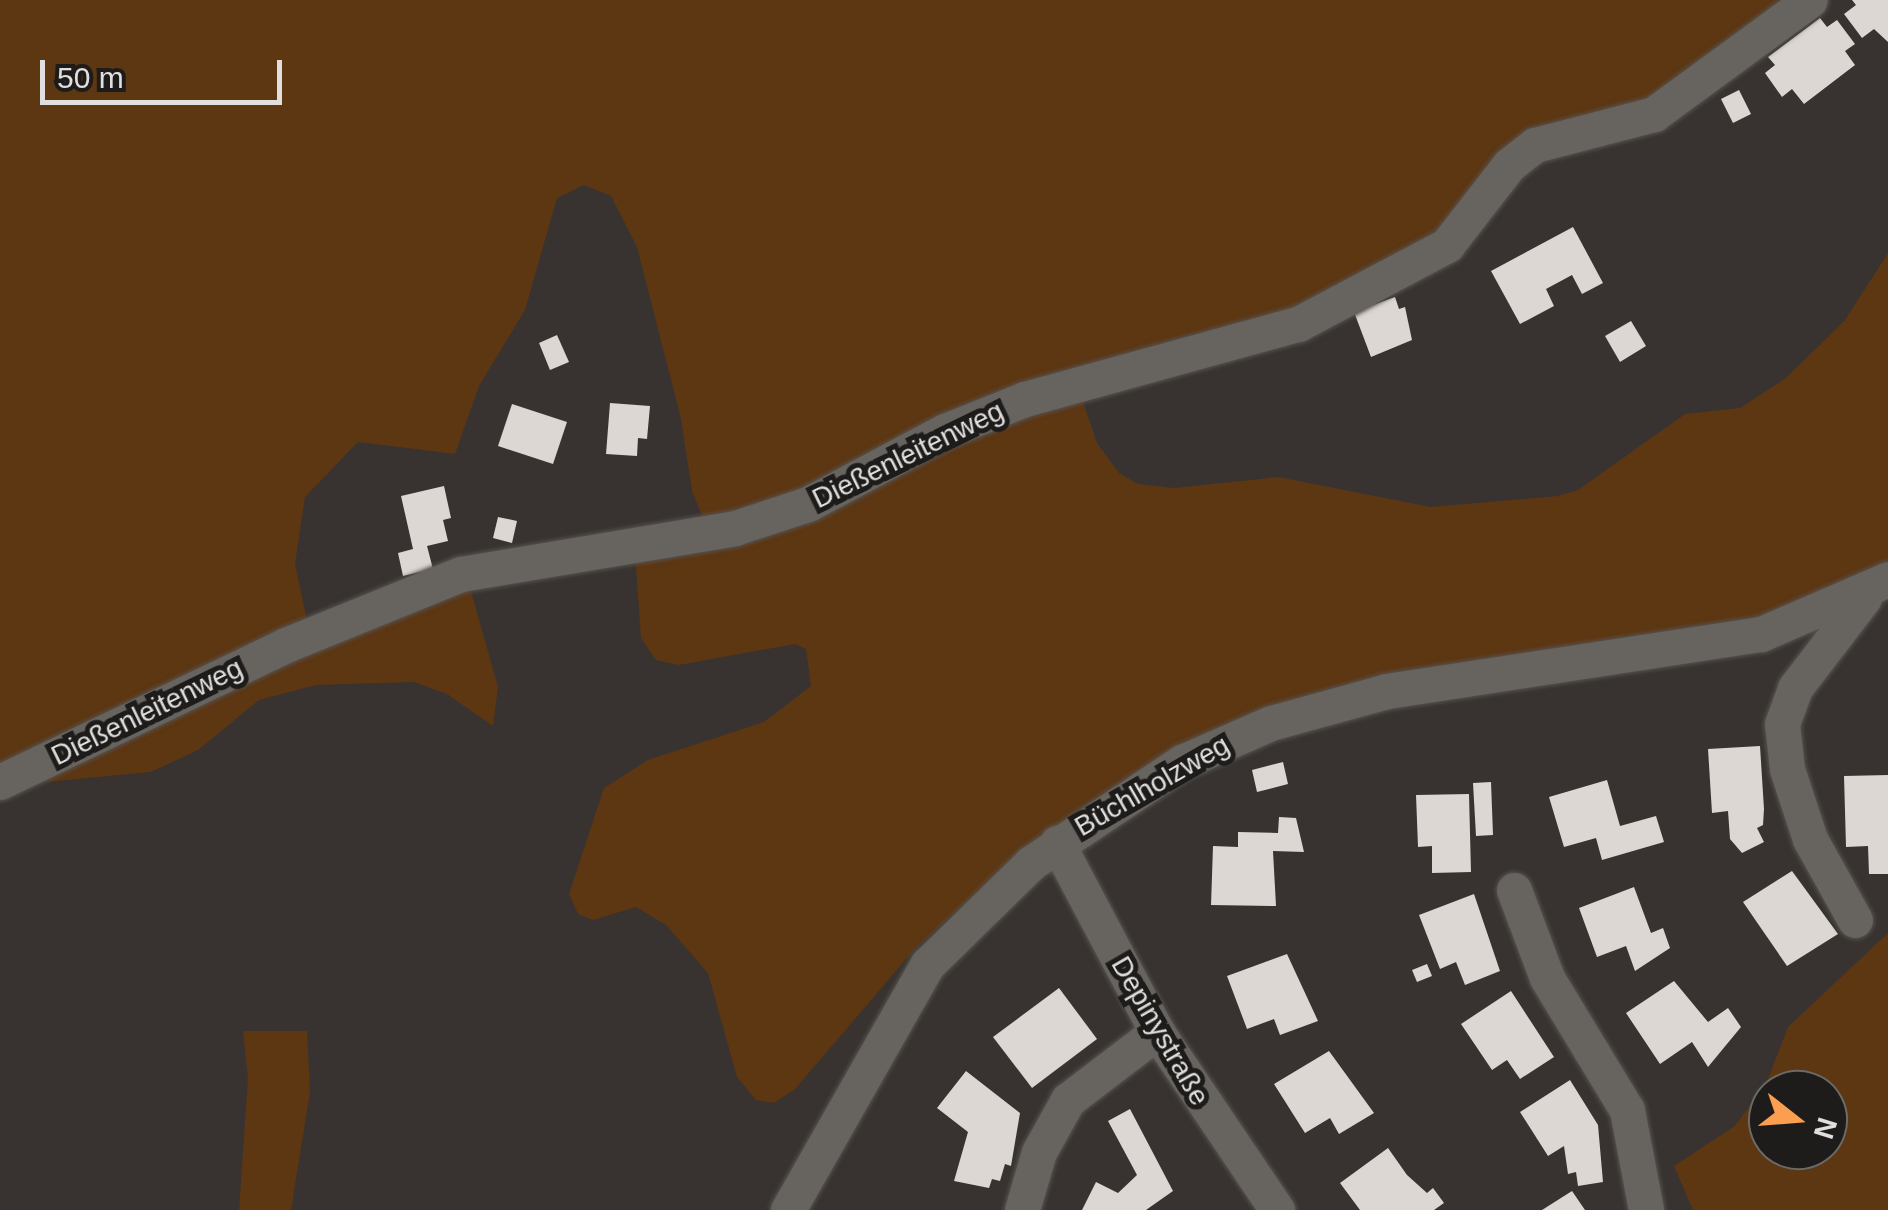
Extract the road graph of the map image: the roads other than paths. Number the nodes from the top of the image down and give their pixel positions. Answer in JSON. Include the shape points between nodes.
{"nodes":[{"id":1,"x":1810,"y":0,"type":"edge"},
{"id":2,"x":1879,"y":585,"type":"edge"},
{"id":3,"x":0,"y":782,"type":"edge"},
{"id":4,"x":1057,"y":843,"type":"junction"},
{"id":5,"x":1514,"y":890,"type":"dead end"},
{"id":6,"x":1855,"y":920,"type":"dead end"},
{"id":7,"x":1157,"y":1032,"type":"junction"},
{"id":8,"x":788,"y":1210,"type":"edge"},
{"id":9,"x":1022,"y":1210,"type":"edge"},
{"id":10,"x":1277,"y":1210,"type":"edge"},
{"id":11,"x":1646,"y":1210,"type":"edge"}],
"edges":[{"from":1,"to":3,"type":"street","name":"Dießenleitenweg","via":[[1654,114],[1535,145],[1509,165],[1446,245],[1298,324],[1025,399],[945,431],[808,504],[734,528],[461,574],[286,646]]},
{"from":2,"to":4,"type":"street","name":"Büchlholzweg","via":[[1760,634],[1492,672],[1326,704],[1182,762]]},
{"from":2,"to":6,"type":"street","name":"Büchlholzweg","via":[[1804,676],[1782,724],[1787,770],[1810,840]]},
{"from":4,"to":7,"type":"street","name":"Depinystraße"},
{"from":4,"to":8,"type":"street","name":"Büchlholzweg","via":[[1000,889],[928,964]]},
{"from":5,"to":11,"type":"street","via":[[1547,978],[1628,1110]]},
{"from":7,"to":9,"type":"street","via":[[1068,1100],[1039,1152]]},
{"from":7,"to":10,"type":"street","name":"Depinystraße"}]}
